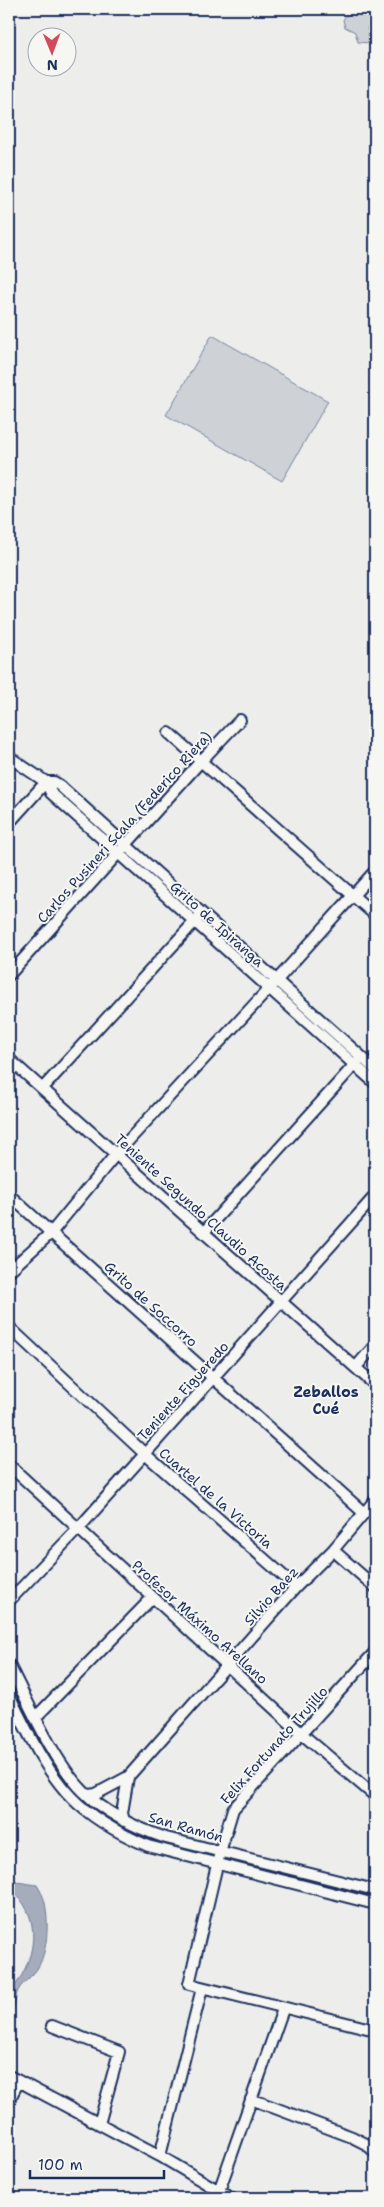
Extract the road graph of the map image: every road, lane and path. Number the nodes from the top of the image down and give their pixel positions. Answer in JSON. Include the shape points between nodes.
{"nodes":[{"id":1,"x":240,"y":720,"type":"dead end"},
{"id":2,"x":169,"y":734,"type":"dead end"},
{"id":3,"x":9,"y":757,"type":"edge"},
{"id":4,"x":201,"y":761,"type":"junction"},
{"id":5,"x":46,"y":782,"type":"junction"},
{"id":6,"x":9,"y":823,"type":"edge"},
{"id":7,"x":126,"y":846,"type":"junction"},
{"id":8,"x":119,"y":854,"type":"junction"},
{"id":9,"x":375,"y":872,"type":"edge"},
{"id":10,"x":354,"y":896,"type":"junction"},
{"id":11,"x":375,"y":916,"type":"edge"},
{"id":12,"x":198,"y":918,"type":"junction"},
{"id":13,"x":9,"y":975,"type":"edge"},
{"id":14,"x":278,"y":980,"type":"junction"},
{"id":15,"x":269,"y":989,"type":"junction"},
{"id":16,"x":9,"y":1058,"type":"edge"},
{"id":17,"x":358,"y":1061,"type":"junction"},
{"id":18,"x":375,"y":1069,"type":"edge"},
{"id":19,"x":375,"y":1083,"type":"edge"},
{"id":20,"x":43,"y":1088,"type":"junction"},
{"id":21,"x":116,"y":1154,"type":"junction"},
{"id":22,"x":9,"y":1196,"type":"edge"},
{"id":23,"x":375,"y":1196,"type":"edge"},
{"id":24,"x":204,"y":1232,"type":"junction"},
{"id":25,"x":51,"y":1233,"type":"junction"},
{"id":26,"x":9,"y":1271,"type":"edge"},
{"id":27,"x":281,"y":1302,"type":"junction"},
{"id":28,"x":9,"y":1327,"type":"edge"},
{"id":29,"x":375,"y":1346,"type":"edge"},
{"id":30,"x":356,"y":1368,"type":"junction"},
{"id":31,"x":213,"y":1378,"type":"junction"},
{"id":32,"x":375,"y":1385,"type":"edge"},
{"id":33,"x":145,"y":1454,"type":"junction"},
{"id":34,"x":9,"y":1465,"type":"edge"},
{"id":35,"x":375,"y":1500,"type":"edge"},
{"id":36,"x":364,"y":1513,"type":"junction"},
{"id":37,"x":78,"y":1529,"type":"junction"},
{"id":38,"x":333,"y":1550,"type":"junction"},
{"id":39,"x":296,"y":1587,"type":"junction"},
{"id":40,"x":375,"y":1587,"type":"edge"},
{"id":41,"x":153,"y":1597,"type":"junction"},
{"id":42,"x":9,"y":1600,"type":"edge"},
{"id":43,"x":375,"y":1652,"type":"edge"},
{"id":44,"x":9,"y":1665,"type":"edge"},
{"id":45,"x":228,"y":1665,"type":"junction"},
{"id":46,"x":9,"y":1695,"type":"edge"},
{"id":47,"x":36,"y":1717,"type":"junction"},
{"id":48,"x":302,"y":1734,"type":"junction"},
{"id":49,"x":128,"y":1777,"type":"junction"},
{"id":50,"x":89,"y":1795,"type":"junction"},
{"id":51,"x":375,"y":1796,"type":"edge"},
{"id":52,"x":124,"y":1821,"type":"junction"},
{"id":53,"x":220,"y":1852,"type":"junction"},
{"id":54,"x":219,"y":1864,"type":"junction"},
{"id":55,"x":375,"y":1890,"type":"edge"},
{"id":56,"x":375,"y":1904,"type":"edge"},
{"id":57,"x":202,"y":1988,"type":"junction"},
{"id":58,"x":283,"y":2009,"type":"junction"},
{"id":59,"x":52,"y":2026,"type":"dead end"},
{"id":60,"x":375,"y":2030,"type":"edge"},
{"id":61,"x":9,"y":2076,"type":"edge"},
{"id":62,"x":19,"y":2081,"type":"junction"},
{"id":63,"x":251,"y":2099,"type":"junction"},
{"id":64,"x":9,"y":2100,"type":"edge"},
{"id":65,"x":99,"y":2124,"type":"junction"},
{"id":66,"x":375,"y":2152,"type":"edge"},
{"id":67,"x":160,"y":2156,"type":"junction"},
{"id":68,"x":218,"y":2191,"type":"junction"},
{"id":69,"x":231,"y":2198,"type":"edge"}],
"edges":[{"from":1,"to":4,"type":"street","name":"Carlos Pusineri Scala (Federico Riera)"},
{"from":2,"to":4,"type":"street"},
{"from":3,"to":5,"type":"street","name":"Grito de Ipiranga"},
{"from":4,"to":7,"type":"street","name":"Carlos Pusineri Scala (Federico Riera)"},
{"from":4,"to":10,"type":"street"},
{"from":5,"to":6,"type":"street"},
{"from":5,"to":7,"type":"street","name":"Grito de Ipiranga","via":[[59,785]]},
{"from":5,"to":8,"type":"street","name":"Grito de Ipiranga","via":[[51,793]]},
{"from":7,"to":8,"type":"street","name":"Carlos Pusineri Scala (Federico Riera)"},
{"from":7,"to":12,"type":"street","name":"Grito de Ipiranga"},
{"from":8,"to":12,"type":"street","name":"Grito de Ipiranga"},
{"from":8,"to":13,"type":"street","name":"Carlos Pusineri Scala (Federico Riera)"},
{"from":9,"to":10,"type":"street"},
{"from":10,"to":11,"type":"street"},
{"from":10,"to":14,"type":"street"},
{"from":12,"to":14,"type":"street","name":"Grito de Ipiranga"},
{"from":12,"to":15,"type":"street","name":"Grito de Ipiranga"},
{"from":12,"to":20,"type":"street"},
{"from":14,"to":15,"type":"street"},
{"from":14,"to":17,"type":"street","name":"Grito de Ipiranga"},
{"from":15,"to":17,"type":"street","name":"Grito de Ipiranga"},
{"from":15,"to":21,"type":"street"},
{"from":16,"to":20,"type":"street","name":"Teniente Segundo Claudio Acosta"},
{"from":17,"to":18,"type":"street","name":"Grito de Ipiranga"},
{"from":17,"to":19,"type":"street","name":"Grito de Ipiranga"},
{"from":17,"to":24,"type":"street"},
{"from":20,"to":21,"type":"street","name":"Teniente Segundo Claudio Acosta"},
{"from":21,"to":24,"type":"street","name":"Teniente Segundo Claudio Acosta"},
{"from":21,"to":25,"type":"street"},
{"from":22,"to":25,"type":"street","name":"Grito de Soccorro"},
{"from":23,"to":27,"type":"street","name":"Teniente Figueredo"},
{"from":24,"to":27,"type":"street","name":"Teniente Segundo Claudio Acosta"},
{"from":25,"to":26,"type":"street"},
{"from":25,"to":31,"type":"street","name":"Grito de Soccorro"},
{"from":27,"to":30,"type":"street","name":"Teniente Segundo Claudio Acosta"},
{"from":27,"to":31,"type":"street","name":"Teniente Figueredo"},
{"from":28,"to":33,"type":"street","name":"Cuartel de la Victoria"},
{"from":29,"to":30,"type":"street"},
{"from":30,"to":32,"type":"street","name":"Teniente Segundo Claudio Acosta"},
{"from":31,"to":33,"type":"street","name":"Teniente Figueredo"},
{"from":31,"to":36,"type":"street","name":"Grito de Soccorro"},
{"from":33,"to":37,"type":"street","name":"Teniente Figueredo"},
{"from":33,"to":39,"type":"street","name":"Cuartel de la Victoria"},
{"from":34,"to":37,"type":"street","name":"Profesor Máximo Arellano"},
{"from":35,"to":36,"type":"street","name":"Silvio Baez"},
{"from":36,"to":38,"type":"street","name":"Silvio Baez"},
{"from":37,"to":41,"type":"street","name":"Profesor Máximo Arellano"},
{"from":37,"to":42,"type":"street","name":"Teniente Figueredo"},
{"from":38,"to":39,"type":"street","name":"Silvio Baez"},
{"from":38,"to":40,"type":"street"},
{"from":39,"to":45,"type":"street","name":"Silvio Baez"},
{"from":41,"to":45,"type":"street","name":"Profesor Máximo Arellano"},
{"from":41,"to":47,"type":"street"},
{"from":43,"to":48,"type":"street","name":"Felix Fortunato Trujillo"},
{"from":44,"to":47,"type":"street","name":"San Ramón"},
{"from":45,"to":48,"type":"street","name":"Profesor Máximo Arellano"},
{"from":45,"to":49,"type":"street","name":"Silvio Baez"},
{"from":46,"to":54,"type":"street","name":"San Ramón","via":[[49,1768],[70,1797],[96,1819],[148,1846]]},
{"from":47,"to":50,"type":"street","name":"San Ramón","via":[[63,1764]]},
{"from":48,"to":51,"type":"street","name":"Profesor Máximo Arellano"},
{"from":48,"to":53,"type":"street","name":"Felix Fortunato Trujillo","via":[[233,1809]]},
{"from":49,"to":50,"type":"street","name":"Silvio Baez"},
{"from":49,"to":52,"type":"street","via":[[122,1813]]},
{"from":50,"to":52,"type":"street","name":"San Ramón"},
{"from":52,"to":53,"type":"street","name":"San Ramón","via":[[166,1838]]},
{"from":53,"to":54,"type":"street","name":"Felix Fortunato Trujillo"},
{"from":53,"to":55,"type":"street","name":"San Ramón"},
{"from":54,"to":56,"type":"street","name":"San Ramón"},
{"from":54,"to":57,"type":"street","name":"Felix Fortunato Trujillo","via":[[189,1984]]},
{"from":57,"to":58,"type":"street"},
{"from":57,"to":67,"type":"street"},
{"from":58,"to":60,"type":"street"},
{"from":58,"to":63,"type":"street"},
{"from":59,"to":65,"type":"street","via":[[119,2052]]},
{"from":61,"to":62,"type":"street"},
{"from":62,"to":64,"type":"street"},
{"from":62,"to":65,"type":"street"},
{"from":63,"to":66,"type":"street","via":[[352,2137]]},
{"from":63,"to":68,"type":"street"},
{"from":65,"to":67,"type":"street"},
{"from":67,"to":68,"type":"street"},
{"from":68,"to":69,"type":"street"}]}
